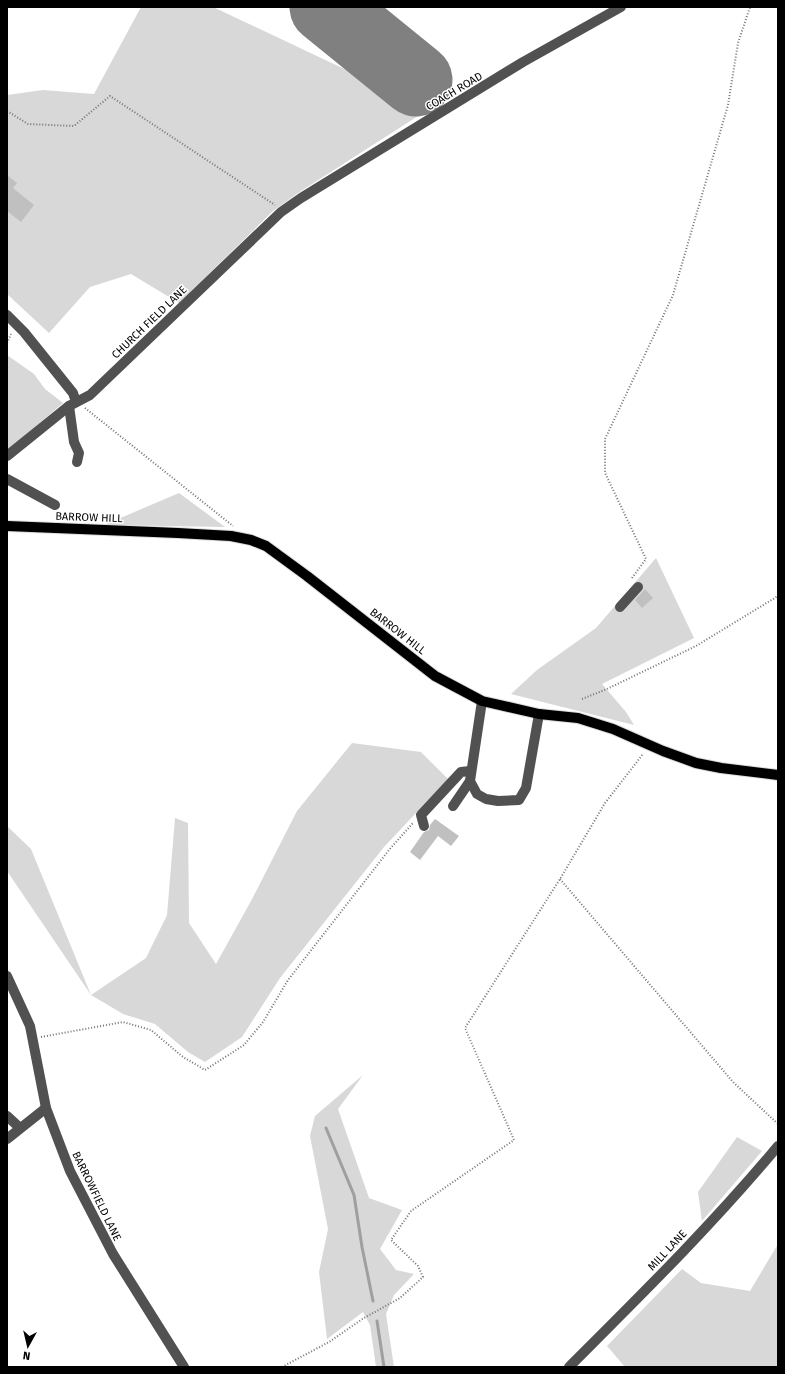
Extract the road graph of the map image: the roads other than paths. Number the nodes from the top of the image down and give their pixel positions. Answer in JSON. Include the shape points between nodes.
{"nodes":[{"id":1,"x":621,"y":7,"type":"edge"},
{"id":2,"x":301,"y":198,"type":"joint"},
{"id":3,"x":7,"y":314,"type":"edge"},
{"id":4,"x":72,"y":404,"type":"junction"},
{"id":5,"x":7,"y":456,"type":"edge"},
{"id":6,"x":77,"y":462,"type":"dead end"},
{"id":7,"x":7,"y":479,"type":"edge"},
{"id":8,"x":55,"y":505,"type":"dead end"},
{"id":9,"x":7,"y":526,"type":"edge"},
{"id":10,"x":638,"y":587,"type":"dead end"},
{"id":11,"x":620,"y":607,"type":"dead end"},
{"id":12,"x":482,"y":701,"type":"junction"},
{"id":13,"x":538,"y":714,"type":"junction"},
{"id":14,"x":470,"y":771,"type":"junction"},
{"id":15,"x":778,"y":775,"type":"edge"},
{"id":16,"x":470,"y":781,"type":"junction"},
{"id":17,"x":454,"y":806,"type":"dead end"},
{"id":18,"x":424,"y":826,"type":"dead end"},
{"id":19,"x":7,"y":976,"type":"edge"},
{"id":20,"x":46,"y":1108,"type":"junction"},
{"id":21,"x":7,"y":1116,"type":"edge"},
{"id":22,"x":20,"y":1128,"type":"junction"},
{"id":23,"x":7,"y":1139,"type":"edge"},
{"id":24,"x":778,"y":1146,"type":"edge"},
{"id":25,"x":184,"y":1367,"type":"edge"},
{"id":26,"x":569,"y":1367,"type":"edge"}],
"edges":[{"from":1,"to":2,"type":"street","name":"COACH ROAD","via":[[523,62]]},
{"from":2,"to":4,"type":"street","name":"CHURCH FIELD LANE","via":[[281,212],[90,395]]},
{"from":3,"to":4,"type":"street","via":[[73,393]]},
{"from":4,"to":5,"type":"street","name":"CHURCH FIELD LANE"},
{"from":4,"to":6,"type":"street","via":[[74,442],[79,453]]},
{"from":7,"to":8,"type":"street"},
{"from":9,"to":12,"type":"main road","name":"BARROW HILL","via":[[231,536],[251,540],[266,546],[307,576],[435,676]]},
{"from":10,"to":11,"type":"street"},
{"from":12,"to":13,"type":"main road","name":"BARROW HILL"},
{"from":12,"to":14,"type":"street"},
{"from":13,"to":15,"type":"main road","name":"BARROW HILL","via":[[578,718],[613,729],[696,763]]},
{"from":13,"to":16,"type":"street","via":[[526,788],[519,800],[486,799],[476,794]]},
{"from":14,"to":16,"type":"street"},
{"from":14,"to":18,"type":"street","via":[[461,772],[421,815]]},
{"from":16,"to":17,"type":"street"},
{"from":19,"to":20,"type":"street","name":"BARROWFIELD LANE","via":[[30,1026]]},
{"from":20,"to":22,"type":"street"},
{"from":20,"to":25,"type":"street","name":"BARROWFIELD LANE","via":[[70,1172],[113,1254]]},
{"from":21,"to":22,"type":"street"},
{"from":22,"to":23,"type":"street"},
{"from":24,"to":26,"type":"street","name":"MILL LANE","via":[[663,1272]]}]}
